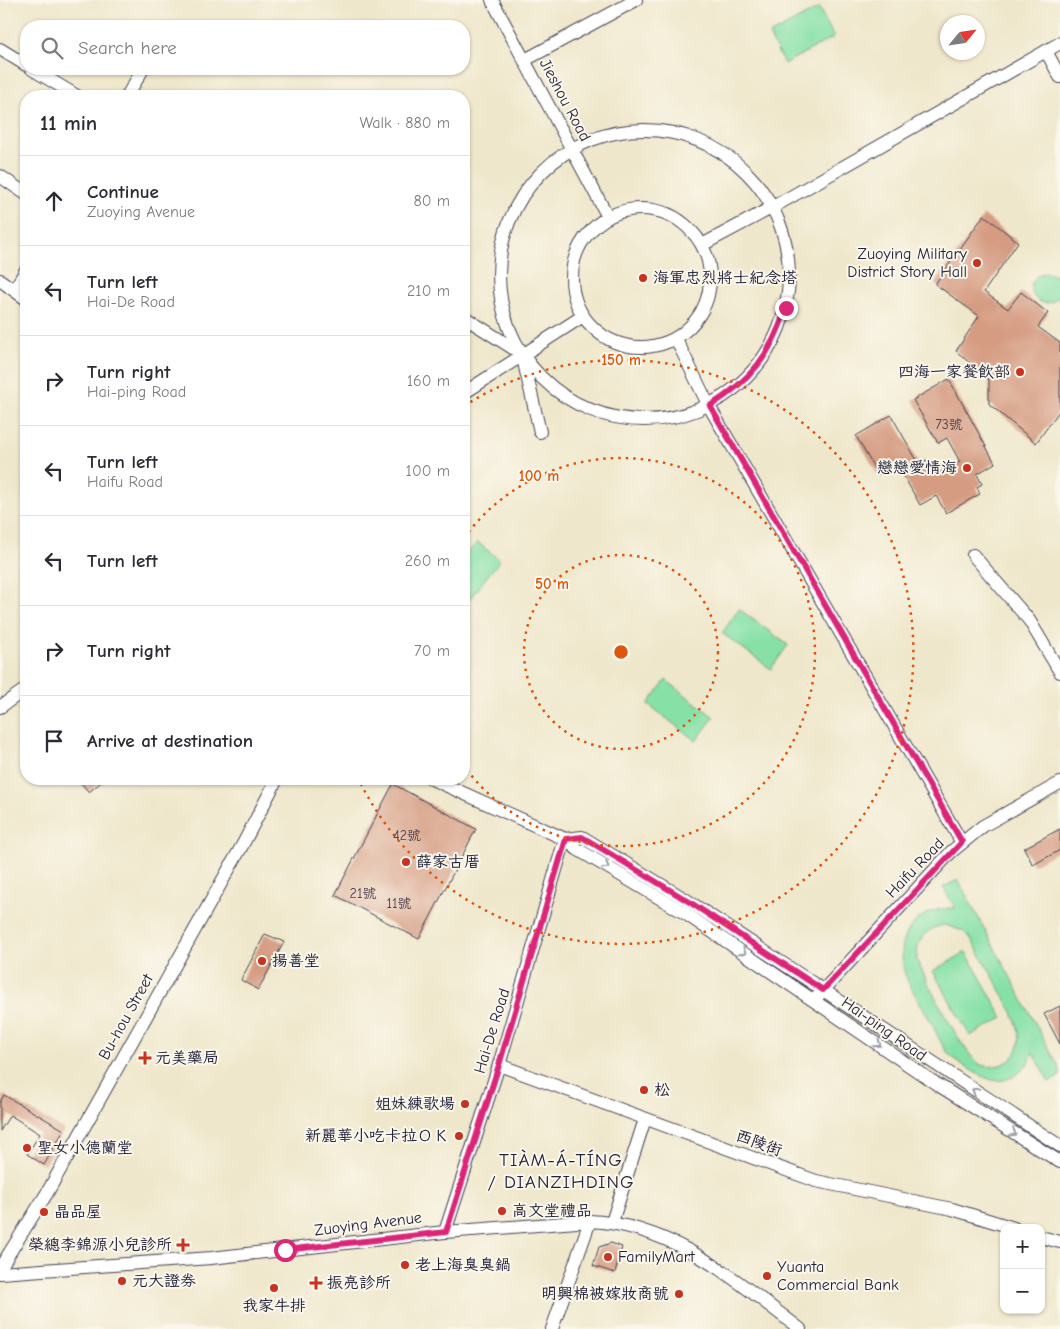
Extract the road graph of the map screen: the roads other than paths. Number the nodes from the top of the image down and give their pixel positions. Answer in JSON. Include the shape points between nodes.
{"nodes":[{"id":1,"x":492,"y":0,"type":"edge"},
{"id":2,"x":632,"y":1,"type":"edge"},
{"id":3,"x":1060,"y":43,"type":"edge"},
{"id":4,"x":0,"y":49,"type":"edge"},
{"id":5,"x":1046,"y":51,"type":"junction"},
{"id":6,"x":525,"y":60,"type":"junction"},
{"id":7,"x":20,"y":61,"type":"edge"},
{"id":8,"x":42,"y":75,"type":"edge"},
{"id":9,"x":139,"y":75,"type":"edge"},
{"id":10,"x":1060,"y":77,"type":"edge"},
{"id":11,"x":67,"y":90,"type":"edge"},
{"id":12,"x":130,"y":90,"type":"edge"},
{"id":13,"x":573,"y":148,"type":"junction"},
{"id":14,"x":0,"y":176,"type":"edge"},
{"id":15,"x":20,"y":190,"type":"edge"},
{"id":16,"x":772,"y":208,"type":"junction"},
{"id":17,"x":608,"y":217,"type":"junction"},
{"id":18,"x":702,"y":245,"type":"junction"},
{"id":19,"x":0,"y":280,"type":"edge"},
{"id":20,"x":20,"y":280,"type":"edge"},
{"id":21,"x":14,"y":290,"type":"junction"},
{"id":22,"x":20,"y":294,"type":"edge"},
{"id":23,"x":583,"y":316,"type":"junction"},
{"id":24,"x":470,"y":321,"type":"edge"},
{"id":25,"x":676,"y":339,"type":"junction"},
{"id":26,"x":522,"y":354,"type":"junction"},
{"id":27,"x":470,"y":389,"type":"edge"},
{"id":28,"x":710,"y":406,"type":"junction"},
{"id":29,"x":540,"y":432,"type":"dead end"},
{"id":30,"x":974,"y":555,"type":"dead end"},
{"id":31,"x":1060,"y":672,"type":"edge"},
{"id":32,"x":20,"y":693,"type":"edge"},
{"id":33,"x":0,"y":707,"type":"edge"},
{"id":34,"x":1060,"y":783,"type":"edge"},
{"id":35,"x":274,"y":785,"type":"edge"},
{"id":36,"x":445,"y":785,"type":"edge"},
{"id":37,"x":566,"y":839,"type":"junction"},
{"id":38,"x":962,"y":842,"type":"junction"},
{"id":39,"x":823,"y":990,"type":"junction"},
{"id":40,"x":815,"y":1001,"type":"junction"},
{"id":41,"x":499,"y":1065,"type":"junction"},
{"id":42,"x":645,"y":1119,"type":"junction"},
{"id":43,"x":1060,"y":1146,"type":"edge"},
{"id":44,"x":1060,"y":1162,"type":"edge"},
{"id":45,"x":590,"y":1221,"type":"junction"},
{"id":46,"x":612,"y":1222,"type":"junction"},
{"id":47,"x":1001,"y":1224,"type":"edge"},
{"id":48,"x":446,"y":1232,"type":"junction"},
{"id":49,"x":1045,"y":1238,"type":"edge"},
{"id":50,"x":1060,"y":1242,"type":"edge"},
{"id":51,"x":0,"y":1268,"type":"edge"},
{"id":52,"x":0,"y":1273,"type":"edge"},
{"id":53,"x":552,"y":1329,"type":"edge"},
{"id":54,"x":800,"y":1329,"type":"edge"}],
"edges":[{"from":1,"to":6,"type":"street","name":"Jieshou Road"},
{"from":2,"to":6,"type":"street"},
{"from":3,"to":5,"type":"street"},
{"from":4,"to":7,"type":"street"},
{"from":5,"to":10,"type":"street"},
{"from":5,"to":16,"type":"street"},
{"from":6,"to":13,"type":"street","name":"Jieshou Road"},
{"from":8,"to":11,"type":"street"},
{"from":9,"to":12,"type":"street"},
{"from":13,"to":16,"type":"street","via":[[596,138],[630,131],[672,133],[697,140],[720,151],[741,167]]},
{"from":13,"to":17,"type":"street","name":"Jieshou Road"},
{"from":13,"to":26,"type":"street","via":[[540,174],[523,194],[508,224],[500,257],[500,291],[507,324]]},
{"from":14,"to":15,"type":"street"},
{"from":16,"to":18,"type":"street"},
{"from":16,"to":28,"type":"street","via":[[788,256],[789,282],[781,324],[766,355],[750,375]]},
{"from":17,"to":18,"type":"street","via":[[626,210],[661,212],[692,230]]},
{"from":17,"to":23,"type":"street","via":[[595,226],[576,253],[572,286]]},
{"from":18,"to":25,"type":"street","via":[[710,265],[710,287],[693,326]]},
{"from":19,"to":21,"type":"street"},
{"from":20,"to":21,"type":"street"},
{"from":21,"to":22,"type":"street"},
{"from":23,"to":25,"type":"street","via":[[598,332],[616,343],[636,348]]},
{"from":23,"to":26,"type":"street"},
{"from":24,"to":26,"type":"street"},
{"from":25,"to":28,"type":"street"},
{"from":26,"to":27,"type":"street"},
{"from":26,"to":28,"type":"street","via":[[541,378],[565,397],[592,411],[621,419],[651,421],[674,418]]},
{"from":26,"to":29,"type":"street"},
{"from":28,"to":38,"type":"street"},
{"from":30,"to":31,"type":"street","via":[[1028,620]]},
{"from":32,"to":33,"type":"street"},
{"from":34,"to":38,"type":"street","name":"Haifu Road","via":[[983,826]]},
{"from":35,"to":51,"type":"street","name":"Bu-hou Street","via":[[52,1184]]},
{"from":36,"to":37,"type":"street","name":"Hai-ping Road"},
{"from":37,"to":39,"type":"street","name":"Hai-ping Road","via":[[582,837],[594,844]]},
{"from":37,"to":40,"type":"street","name":"Hai-ping Road","one_way":true,"via":[[577,849],[683,912]]},
{"from":37,"to":41,"type":"street","name":"Hai-De Road"},
{"from":38,"to":39,"type":"street","name":"Haifu Road"},
{"from":39,"to":40,"type":"street","name":"Haifu Road"},
{"from":43,"to":39,"type":"street","name":"Hai-ping Road","one_way":true},
{"from":40,"to":44,"type":"street","name":"Hai-ping Road","one_way":true,"via":[[935,1083]]},
{"from":41,"to":42,"type":"street","name":"西陵街"},
{"from":41,"to":48,"type":"street","name":"Hai-De Road"},
{"from":42,"to":46,"type":"street"},
{"from":42,"to":47,"type":"street","name":"西陵街","via":[[816,1181],[952,1209]]},
{"from":45,"to":46,"type":"street","name":"Zuoying Avenue"},
{"from":45,"to":48,"type":"street","name":"Zuoying Avenue"},
{"from":45,"to":53,"type":"street"},
{"from":46,"to":54,"type":"street","name":"Zuoying Avenue","via":[[664,1237],[688,1249]]},
{"from":48,"to":52,"type":"street","name":"Zuoying Avenue","via":[[220,1257]]},
{"from":49,"to":50,"type":"street"}]}
